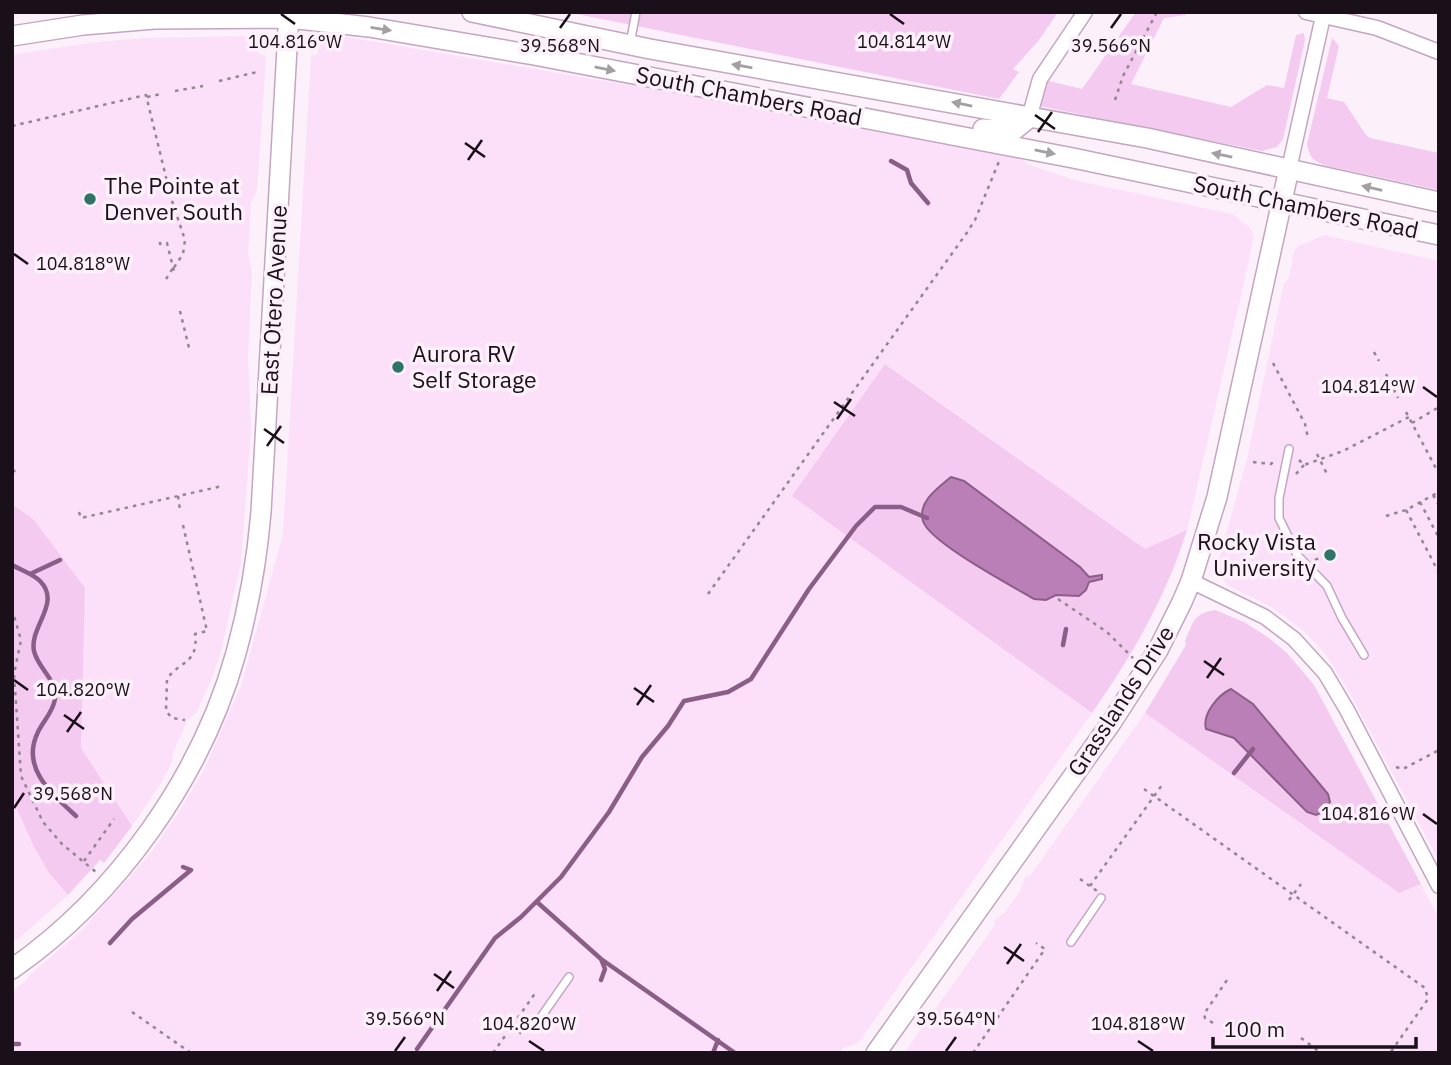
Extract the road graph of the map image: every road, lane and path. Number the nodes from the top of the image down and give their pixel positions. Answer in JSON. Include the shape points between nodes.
{"nodes":[{"id":1,"x":472,"y":12,"type":"edge"},
{"id":2,"x":636,"y":12,"type":"edge"},
{"id":3,"x":1085,"y":12,"type":"edge"},
{"id":4,"x":1157,"y":12,"type":"edge"},
{"id":5,"x":1306,"y":12,"type":"edge"},
{"id":6,"x":1323,"y":14,"type":"edge"},
{"id":7,"x":289,"y":15,"type":"edge"},
{"id":8,"x":12,"y":36,"type":"edge"},
{"id":9,"x":630,"y":45,"type":"junction"},
{"id":10,"x":1439,"y":52,"type":"edge"},
{"id":11,"x":257,"y":72,"type":"dead end"},
{"id":12,"x":219,"y":82,"type":"dead end"},
{"id":13,"x":203,"y":86,"type":"dead end"},
{"id":14,"x":175,"y":91,"type":"dead end"},
{"id":15,"x":161,"y":94,"type":"dead end"},
{"id":16,"x":146,"y":97,"type":"junction"},
{"id":17,"x":1115,"y":100,"type":"dead end"},
{"id":18,"x":1029,"y":118,"type":"junction"},
{"id":19,"x":891,"y":123,"type":"junction"},
{"id":20,"x":12,"y":126,"type":"edge"},
{"id":21,"x":1002,"y":144,"type":"junction"},
{"id":22,"x":1289,"y":169,"type":"junction"},
{"id":23,"x":1282,"y":201,"type":"junction"},
{"id":24,"x":1439,"y":202,"type":"edge"},
{"id":25,"x":1439,"y":235,"type":"edge"},
{"id":26,"x":160,"y":242,"type":"dead end"},
{"id":27,"x":46,"y":268,"type":"dead end"},
{"id":28,"x":173,"y":269,"type":"junction"},
{"id":29,"x":175,"y":275,"type":"dead end"},
{"id":30,"x":48,"y":276,"type":"dead end"},
{"id":31,"x":166,"y":279,"type":"dead end"},
{"id":32,"x":180,"y":311,"type":"dead end"},
{"id":33,"x":190,"y":352,"type":"dead end"},
{"id":34,"x":1374,"y":352,"type":"dead end"},
{"id":35,"x":1380,"y":361,"type":"dead end"},
{"id":36,"x":1273,"y":363,"type":"dead end"},
{"id":37,"x":1387,"y":374,"type":"dead end"},
{"id":38,"x":1398,"y":398,"type":"dead end"},
{"id":39,"x":1439,"y":407,"type":"edge"},
{"id":40,"x":1406,"y":412,"type":"dead end"},
{"id":41,"x":1409,"y":417,"type":"junction"},
{"id":42,"x":1412,"y":423,"type":"junction"},
{"id":43,"x":1308,"y":438,"type":"dead end"},
{"id":44,"x":1289,"y":449,"type":"dead end"},
{"id":45,"x":1317,"y":454,"type":"dead end"},
{"id":46,"x":1299,"y":460,"type":"dead end"},
{"id":47,"x":1320,"y":460,"type":"junction"},
{"id":48,"x":1274,"y":461,"type":"dead end"},
{"id":49,"x":1253,"y":462,"type":"dead end"},
{"id":50,"x":1304,"y":464,"type":"junction"},
{"id":51,"x":1296,"y":474,"type":"dead end"},
{"id":52,"x":1439,"y":474,"type":"edge"},
{"id":53,"x":1328,"y":476,"type":"dead end"},
{"id":54,"x":216,"y":481,"type":"dead end"},
{"id":55,"x":1439,"y":492,"type":"edge"},
{"id":56,"x":177,"y":495,"type":"junction"},
{"id":57,"x":1433,"y":495,"type":"junction"},
{"id":58,"x":1420,"y":502,"type":"junction"},
{"id":59,"x":122,"y":503,"type":"dead end"},
{"id":60,"x":1439,"y":505,"type":"edge"},
{"id":61,"x":1392,"y":507,"type":"dead end"},
{"id":62,"x":123,"y":508,"type":"junction"},
{"id":63,"x":180,"y":510,"type":"dead end"},
{"id":64,"x":1406,"y":510,"type":"junction"},
{"id":65,"x":79,"y":512,"type":"dead end"},
{"id":66,"x":1396,"y":514,"type":"junction"},
{"id":67,"x":1387,"y":516,"type":"dead end"},
{"id":68,"x":183,"y":525,"type":"dead end"},
{"id":69,"x":1439,"y":538,"type":"edge"},
{"id":70,"x":1333,"y":550,"type":"dead end"},
{"id":71,"x":1323,"y":565,"type":"dead end"},
{"id":72,"x":1439,"y":573,"type":"edge"},
{"id":73,"x":1191,"y":581,"type":"junction"},
{"id":74,"x":708,"y":594,"type":"dead end"},
{"id":75,"x":1058,"y":599,"type":"dead end"},
{"id":76,"x":12,"y":609,"type":"edge"},
{"id":77,"x":1364,"y":655,"type":"dead end"},
{"id":78,"x":1146,"y":669,"type":"junction"},
{"id":79,"x":185,"y":720,"type":"dead end"},
{"id":80,"x":1439,"y":750,"type":"edge"},
{"id":81,"x":1396,"y":767,"type":"dead end"},
{"id":82,"x":1162,"y":785,"type":"dead end"},
{"id":83,"x":1144,"y":789,"type":"dead end"},
{"id":84,"x":1154,"y":796,"type":"junction"},
{"id":85,"x":1165,"y":804,"type":"junction"},
{"id":86,"x":1161,"y":809,"type":"dead end"},
{"id":87,"x":114,"y":818,"type":"dead end"},
{"id":88,"x":84,"y":861,"type":"junction"},
{"id":89,"x":108,"y":882,"type":"junction"},
{"id":90,"x":1301,"y":884,"type":"dead end"},
{"id":91,"x":1090,"y":886,"type":"dead end"},
{"id":92,"x":1439,"y":886,"type":"edge"},
{"id":93,"x":1293,"y":894,"type":"junction"},
{"id":94,"x":1101,"y":898,"type":"dead end"},
{"id":95,"x":1289,"y":900,"type":"dead end"},
{"id":96,"x":1071,"y":942,"type":"dead end"},
{"id":97,"x":1036,"y":943,"type":"dead end"},
{"id":98,"x":12,"y":970,"type":"edge"},
{"id":99,"x":569,"y":977,"type":"dead end"},
{"id":100,"x":1229,"y":977,"type":"dead end"},
{"id":101,"x":1421,"y":985,"type":"junction"},
{"id":102,"x":1417,"y":990,"type":"dead end"},
{"id":103,"x":536,"y":992,"type":"dead end"},
{"id":104,"x":132,"y":1012,"type":"dead end"},
{"id":105,"x":1213,"y":1023,"type":"dead end"},
{"id":106,"x":511,"y":1027,"type":"junction"},
{"id":107,"x":534,"y":1027,"type":"dead end"},
{"id":108,"x":522,"y":1034,"type":"dead end"},
{"id":109,"x":1301,"y":1038,"type":"dead end"},
{"id":110,"x":191,"y":1053,"type":"edge"},
{"id":111,"x":493,"y":1053,"type":"edge"},
{"id":112,"x":876,"y":1053,"type":"edge"},
{"id":113,"x":973,"y":1053,"type":"edge"},
{"id":114,"x":1321,"y":1053,"type":"edge"},
{"id":115,"x":1390,"y":1053,"type":"edge"}],
"edges":[{"from":1,"to":9,"type":"main road","name":"South Chambers Road"},
{"from":2,"to":9,"type":"lane"},
{"from":3,"to":18,"type":"street","via":[[1040,79]]},
{"from":4,"to":17,"type":"path"},
{"from":5,"to":6,"type":"street"},
{"from":6,"to":10,"type":"street","via":[[1377,28]]},
{"from":6,"to":22,"type":"street","name":"Grasslands Drive"},
{"from":7,"to":8,"type":"main road","name":"South Chambers Road","via":[[121,21]]},
{"from":7,"to":19,"type":"main road","name":"South Chambers Road","one_way":true},
{"from":7,"to":89,"type":"main road","name":"East Otero Avenue","via":[[265,460],[251,594],[225,686],[186,772]]},
{"from":18,"to":9,"type":"main road","name":"South Chambers Road","one_way":true},
{"from":11,"to":12,"type":"path"},
{"from":13,"to":14,"type":"path"},
{"from":15,"to":16,"type":"path"},
{"from":16,"to":20,"type":"path"},
{"from":16,"to":28,"type":"path","via":[[185,240],[183,254]]},
{"from":18,"to":19,"type":"main road","via":[[1013,131],[934,119]]},
{"from":22,"to":18,"type":"main road","name":"South Chambers Road","one_way":true},
{"from":19,"to":21,"type":"main road","name":"South Chambers Road"},
{"from":21,"to":23,"type":"main road","name":"South Chambers Road","one_way":true},
{"from":21,"to":74,"type":"path","via":[[999,164],[966,234]]},
{"from":22,"to":23,"type":"main road","name":"Grasslands Drive"},
{"from":24,"to":22,"type":"main road","name":"South Chambers Road","one_way":true},
{"from":23,"to":25,"type":"main road","name":"South Chambers Road"},
{"from":23,"to":73,"type":"main road","name":"Grasslands Drive","via":[[1217,498]]},
{"from":26,"to":28,"type":"path","via":[[167,243]]},
{"from":27,"to":30,"type":"path"},
{"from":28,"to":29,"type":"path"},
{"from":28,"to":31,"type":"path"},
{"from":32,"to":33,"type":"path"},
{"from":34,"to":35,"type":"path"},
{"from":36,"to":43,"type":"path"},
{"from":37,"to":38,"type":"path"},
{"from":39,"to":42,"type":"path"},
{"from":40,"to":41,"type":"path"},
{"from":41,"to":42,"type":"path"},
{"from":41,"to":47,"type":"path"},
{"from":42,"to":52,"type":"path"},
{"from":44,"to":77,"type":"lane","via":[[1279,518],[1297,555],[1327,586]]},
{"from":45,"to":47,"type":"path"},
{"from":46,"to":50,"type":"path"},
{"from":47,"to":50,"type":"path"},
{"from":47,"to":53,"type":"path"},
{"from":48,"to":49,"type":"path"},
{"from":50,"to":51,"type":"path"},
{"from":54,"to":56,"type":"path","via":[[218,487]]},
{"from":55,"to":57,"type":"path"},
{"from":56,"to":62,"type":"path"},
{"from":56,"to":63,"type":"path"},
{"from":57,"to":58,"type":"path"},
{"from":57,"to":60,"type":"path"},
{"from":58,"to":64,"type":"path"},
{"from":58,"to":69,"type":"path"},
{"from":59,"to":62,"type":"path"},
{"from":61,"to":66,"type":"path"},
{"from":62,"to":65,"type":"path","via":[[81,518]]},
{"from":64,"to":66,"type":"path"},
{"from":64,"to":72,"type":"path"},
{"from":66,"to":67,"type":"path"},
{"from":68,"to":79,"type":"path","via":[[207,631],[195,635],[191,657],[167,680],[167,713]]},
{"from":70,"to":71,"type":"path","via":[[1314,559]]},
{"from":73,"to":78,"type":"main road","name":"Grasslands Drive"},
{"from":73,"to":92,"type":"street","via":[[1265,617],[1294,639],[1325,673]]},
{"from":75,"to":78,"type":"path","via":[[1107,632]]},
{"from":76,"to":88,"type":"path","via":[[21,640],[14,674],[21,776],[43,822]]},
{"from":78,"to":112,"type":"main road","name":"Grasslands Drive"},
{"from":80,"to":81,"type":"path","via":[[1403,769]]},
{"from":82,"to":84,"type":"path"},
{"from":83,"to":84,"type":"path"},
{"from":84,"to":85,"type":"path"},
{"from":84,"to":91,"type":"path"},
{"from":85,"to":86,"type":"path"},
{"from":85,"to":93,"type":"path"},
{"from":87,"to":88,"type":"path"},
{"from":88,"to":89,"type":"path"},
{"from":89,"to":98,"type":"main road","name":"East Otero Avenue","via":[[65,927]]},
{"from":90,"to":93,"type":"path"},
{"from":93,"to":95,"type":"path"},
{"from":93,"to":101,"type":"path"},
{"from":94,"to":96,"type":"lane"},
{"from":97,"to":113,"type":"path","via":[[1045,949]]},
{"from":99,"to":107,"type":"lane"},
{"from":100,"to":105,"type":"path","via":[[1204,1014]]},
{"from":101,"to":102,"type":"path"},
{"from":101,"to":115,"type":"path","via":[[1427,999]]},
{"from":103,"to":106,"type":"path"},
{"from":104,"to":110,"type":"path"},
{"from":106,"to":108,"type":"path"},
{"from":106,"to":111,"type":"path"},
{"from":109,"to":114,"type":"path"}]}
